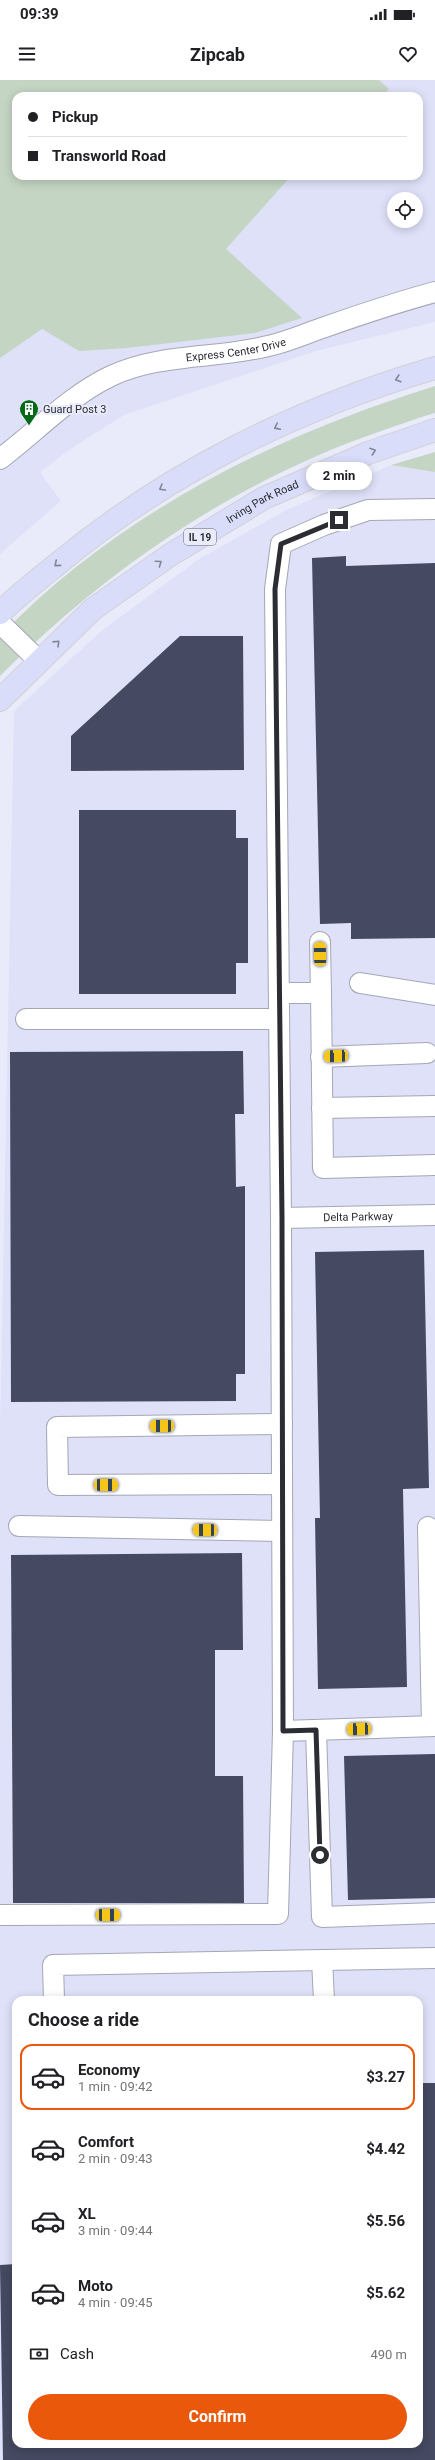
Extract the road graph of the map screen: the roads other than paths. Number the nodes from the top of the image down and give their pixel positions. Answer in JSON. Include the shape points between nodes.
{"nodes":[{"id":1,"x":435,"y":292,"type":"edge"},
{"id":2,"x":435,"y":368,"type":"edge"},
{"id":3,"x":435,"y":430,"type":"edge"},
{"id":4,"x":0,"y":459,"type":"edge"},
{"id":5,"x":435,"y":509,"type":"edge"},
{"id":6,"x":0,"y":613,"type":"edge"},
{"id":7,"x":0,"y":623,"type":"edge"},
{"id":8,"x":38,"y":661,"type":"junction"},
{"id":9,"x":0,"y":700,"type":"edge"},
{"id":10,"x":320,"y":942,"type":"dead end"},
{"id":11,"x":360,"y":983,"type":"dead end"},
{"id":12,"x":279,"y":993,"type":"junction"},
{"id":13,"x":321,"y":993,"type":"junction"},
{"id":14,"x":435,"y":995,"type":"edge"},
{"id":15,"x":26,"y":1018,"type":"dead end"},
{"id":16,"x":279,"y":1019,"type":"junction"},
{"id":17,"x":427,"y":1053,"type":"dead end"},
{"id":18,"x":321,"y":1057,"type":"junction"},
{"id":19,"x":435,"y":1106,"type":"edge"},
{"id":20,"x":322,"y":1108,"type":"junction"},
{"id":21,"x":435,"y":1165,"type":"edge"},
{"id":22,"x":435,"y":1215,"type":"edge"},
{"id":23,"x":282,"y":1218,"type":"junction"},
{"id":24,"x":282,"y":1424,"type":"junction"},
{"id":25,"x":282,"y":1484,"type":"junction"},
{"id":26,"x":19,"y":1526,"type":"dead end"},
{"id":27,"x":428,"y":1527,"type":"dead end"},
{"id":28,"x":282,"y":1531,"type":"junction"},
{"id":29,"x":434,"y":1726,"type":"edge"},
{"id":30,"x":316,"y":1730,"type":"junction"},
{"id":31,"x":283,"y":1731,"type":"junction"},
{"id":32,"x":435,"y":1913,"type":"edge"},
{"id":33,"x":0,"y":1915,"type":"edge"},
{"id":34,"x":435,"y":1958,"type":"edge"},
{"id":35,"x":322,"y":1960,"type":"junction"},
{"id":36,"x":54,"y":1996,"type":"edge"},
{"id":37,"x":324,"y":1996,"type":"edge"}],
"edges":[{"from":1,"to":4,"type":"street","name":"Express Center Drive","via":[[393,303],[270,346],[234,354],[146,364],[113,376],[81,392]]},
{"from":2,"to":6,"type":"main road","one_way":true,"via":[[384,383],[289,421],[231,449],[159,489],[72,552]]},
{"from":8,"to":3,"type":"main road","name":"Irving Park Road","number":"IL 19","one_way":true,"via":[[93,609],[170,555],[264,498],[368,453]]},
{"from":5,"to":12,"type":"street","via":[[368,510],[324,525],[281,544],[275,589]]},
{"from":7,"to":8,"type":"street"},
{"from":8,"to":9,"type":"main road","name":"Irving Park Road","number":"IL 19"},
{"from":10,"to":13,"type":"street"},
{"from":11,"to":14,"type":"street"},
{"from":12,"to":13,"type":"street"},
{"from":12,"to":16,"type":"street"},
{"from":13,"to":18,"type":"street"},
{"from":15,"to":16,"type":"street"},
{"from":16,"to":23,"type":"street"},
{"from":17,"to":18,"type":"street"},
{"from":18,"to":20,"type":"street"},
{"from":19,"to":20,"type":"street"},
{"from":20,"to":21,"type":"street","via":[[323,1168]]},
{"from":22,"to":23,"type":"street","name":"Delta Parkway"},
{"from":23,"to":24,"type":"street"},
{"from":24,"to":25,"type":"street"},
{"from":24,"to":25,"type":"street","via":[[57,1427],[58,1485]]},
{"from":25,"to":28,"type":"street"},
{"from":26,"to":28,"type":"street"},
{"from":27,"to":29,"type":"street"},
{"from":28,"to":31,"type":"street"},
{"from":29,"to":30,"type":"street"},
{"from":30,"to":31,"type":"street"},
{"from":30,"to":32,"type":"street","via":[[322,1917]]},
{"from":31,"to":33,"type":"street","via":[[278,1914]]},
{"from":34,"to":35,"type":"street"},
{"from":35,"to":36,"type":"street","via":[[53,1965]]},
{"from":35,"to":37,"type":"street"}]}
